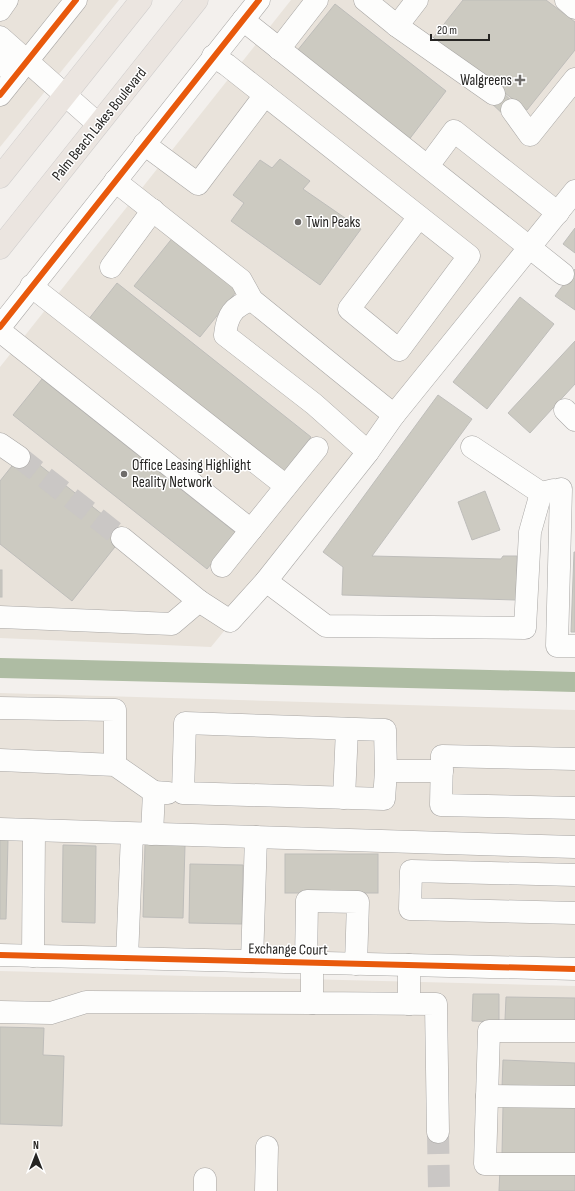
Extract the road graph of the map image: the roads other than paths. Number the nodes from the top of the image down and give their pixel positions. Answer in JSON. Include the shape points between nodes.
{"nodes":[{"id":1,"x":7,"y":0,"type":"edge"},
{"id":2,"x":76,"y":0,"type":"edge"},
{"id":3,"x":141,"y":0,"type":"edge"},
{"id":4,"x":197,"y":0,"type":"edge"},
{"id":5,"x":259,"y":0,"type":"edge"},
{"id":6,"x":317,"y":0,"type":"edge"},
{"id":7,"x":365,"y":0,"type":"edge"},
{"id":8,"x":417,"y":0,"type":"edge"},
{"id":9,"x":566,"y":0,"type":"edge"},
{"id":10,"x":575,"y":8,"type":"edge"},
{"id":11,"x":0,"y":10,"type":"edge"},
{"id":12,"x":243,"y":20,"type":"junction"},
{"id":13,"x":397,"y":26,"type":"junction"},
{"id":14,"x":0,"y":36,"type":"edge"},
{"id":15,"x":279,"y":49,"type":"junction"},
{"id":16,"x":214,"y":56,"type":"junction"},
{"id":17,"x":15,"y":66,"type":"edge"},
{"id":18,"x":575,"y":79,"type":"edge"},
{"id":19,"x":66,"y":94,"type":"junction"},
{"id":20,"x":494,"y":94,"type":"dead end"},
{"id":21,"x":0,"y":95,"type":"edge"},
{"id":22,"x":265,"y":96,"type":"junction"},
{"id":23,"x":512,"y":110,"type":"dead end"},
{"id":24,"x":98,"y":124,"type":"junction"},
{"id":25,"x":144,"y":144,"type":"junction"},
{"id":26,"x":428,"y":166,"type":"junction"},
{"id":27,"x":0,"y":177,"type":"edge"},
{"id":28,"x":114,"y":181,"type":"junction"},
{"id":29,"x":575,"y":191,"type":"edge"},
{"id":30,"x":153,"y":210,"type":"junction"},
{"id":31,"x":558,"y":213,"type":"junction"},
{"id":32,"x":419,"y":216,"type":"junction"},
{"id":33,"x":531,"y":247,"type":"junction"},
{"id":34,"x":0,"y":248,"type":"edge"},
{"id":35,"x":111,"y":267,"type":"dead end"},
{"id":36,"x":563,"y":274,"type":"dead end"},
{"id":37,"x":32,"y":286,"type":"junction"},
{"id":38,"x":252,"y":300,"type":"junction"},
{"id":39,"x":0,"y":327,"type":"edge"},
{"id":40,"x":0,"y":331,"type":"edge"},
{"id":41,"x":394,"y":415,"type":"junction"},
{"id":42,"x":0,"y":444,"type":"edge"},
{"id":43,"x":472,"y":447,"type":"dead end"},
{"id":44,"x":317,"y":448,"type":"dead end"},
{"id":45,"x":368,"y":452,"type":"junction"},
{"id":46,"x":19,"y":457,"type":"tunnel mouth"},
{"id":47,"x":286,"y":486,"type":"junction"},
{"id":48,"x":559,"y":489,"type":"edge"},
{"id":49,"x":251,"y":530,"type":"junction"},
{"id":50,"x":122,"y":538,"type":"tunnel mouth"},
{"id":51,"x":222,"y":566,"type":"dead end"},
{"id":52,"x":266,"y":581,"type":"junction"},
{"id":53,"x":199,"y":601,"type":"junction"},
{"id":54,"x":0,"y":617,"type":"edge"},
{"id":55,"x":575,"y":646,"type":"edge"},
{"id":56,"x":0,"y":708,"type":"edge"},
{"id":57,"x":347,"y":729,"type":"junction"},
{"id":58,"x":575,"y":759,"type":"edge"},
{"id":59,"x":0,"y":760,"type":"edge"},
{"id":60,"x":114,"y":765,"type":"junction"},
{"id":61,"x":386,"y":771,"type":"junction"},
{"id":62,"x":442,"y":772,"type":"junction"},
{"id":63,"x":154,"y":792,"type":"junction"},
{"id":64,"x":183,"y":793,"type":"junction"},
{"id":65,"x":344,"y":798,"type":"junction"},
{"id":66,"x":575,"y":808,"type":"edge"},
{"id":67,"x":0,"y":829,"type":"edge"},
{"id":68,"x":34,"y":831,"type":"junction"},
{"id":69,"x":142,"y":834,"type":"junction"},
{"id":70,"x":256,"y":837,"type":"junction"},
{"id":71,"x":575,"y":846,"type":"edge"},
{"id":72,"x":575,"y":875,"type":"edge"},
{"id":73,"x":575,"y":913,"type":"edge"},
{"id":74,"x":0,"y":955,"type":"edge"},
{"id":75,"x":33,"y":956,"type":"junction"},
{"id":76,"x":127,"y":958,"type":"junction"},
{"id":77,"x":252,"y":961,"type":"junction"},
{"id":78,"x":309,"y":963,"type":"junction"},
{"id":79,"x":356,"y":964,"type":"junction"},
{"id":80,"x":409,"y":965,"type":"junction"},
{"id":81,"x":575,"y":969,"type":"edge"},
{"id":82,"x":312,"y":1003,"type":"junction"},
{"id":83,"x":409,"y":1004,"type":"junction"},
{"id":84,"x":0,"y":1012,"type":"edge"},
{"id":85,"x":575,"y":1031,"type":"edge"},
{"id":86,"x":487,"y":1096,"type":"junction"},
{"id":87,"x":575,"y":1097,"type":"edge"},
{"id":88,"x":438,"y":1132,"type":"tunnel mouth"},
{"id":89,"x":266,"y":1146,"type":"dead end"},
{"id":90,"x":575,"y":1164,"type":"edge"},
{"id":91,"x":266,"y":1191,"type":"edge"}],
"edges":[{"from":1,"to":11,"type":"street"},
{"from":2,"to":17,"type":"street"},
{"from":3,"to":19,"type":"main road"},
{"from":4,"to":24,"type":"main road","name":"Palm Beach Lakes Boulevard"},
{"from":5,"to":12,"type":"street"},
{"from":6,"to":15,"type":"street"},
{"from":7,"to":13,"type":"street"},
{"from":8,"to":13,"type":"street"},
{"from":9,"to":10,"type":"street"},
{"from":12,"to":15,"type":"street"},
{"from":12,"to":16,"type":"street"},
{"from":13,"to":20,"type":"street"},
{"from":14,"to":17,"type":"street"},
{"from":15,"to":26,"type":"street"},
{"from":16,"to":22,"type":"street"},
{"from":16,"to":25,"type":"street"},
{"from":17,"to":19,"type":"street"},
{"from":17,"to":21,"type":"street"},
{"from":18,"to":23,"type":"street","via":[[530,135]]},
{"from":19,"to":24,"type":"street"},
{"from":19,"to":27,"type":"main road"},
{"from":22,"to":25,"type":"street","via":[[198,184]]},
{"from":22,"to":32,"type":"street"},
{"from":24,"to":34,"type":"main road","name":"Palm Beach Lakes Boulevard"},
{"from":25,"to":28,"type":"street"},
{"from":26,"to":31,"type":"street","via":[[454,131]]},
{"from":26,"to":33,"type":"street"},
{"from":28,"to":30,"type":"street"},
{"from":28,"to":37,"type":"street"},
{"from":29,"to":31,"type":"street"},
{"from":30,"to":35,"type":"street"},
{"from":30,"to":38,"type":"street","via":[[241,280]]},
{"from":31,"to":33,"type":"street"},
{"from":32,"to":32,"type":"street","via":[[349,309],[399,350],[469,256]]},
{"from":33,"to":36,"type":"street"},
{"from":33,"to":41,"type":"street"},
{"from":37,"to":39,"type":"street"},
{"from":37,"to":47,"type":"street"},
{"from":38,"to":41,"type":"street"},
{"from":38,"to":45,"type":"street","via":[[240,304],[231,312],[226,323],[225,335],[314,404]]},
{"from":40,"to":49,"type":"street"},
{"from":41,"to":45,"type":"street"},
{"from":42,"to":46,"type":"street"},
{"from":43,"to":48,"type":"street"},
{"from":44,"to":47,"type":"street"},
{"from":45,"to":52,"type":"street"},
{"from":47,"to":49,"type":"street"},
{"from":48,"to":52,"type":"street","via":[[530,532],[525,628],[326,626]]},
{"from":48,"to":55,"type":"street","via":[[557,646]]},
{"from":49,"to":51,"type":"street"},
{"from":50,"to":53,"type":"street"},
{"from":52,"to":53,"type":"street","via":[[230,621]]},
{"from":53,"to":54,"type":"street","via":[[172,624]]},
{"from":56,"to":60,"type":"street","via":[[115,710]]},
{"from":57,"to":61,"type":"street","via":[[385,730]]},
{"from":57,"to":64,"type":"street","via":[[185,723]]},
{"from":57,"to":65,"type":"street"},
{"from":58,"to":62,"type":"street","via":[[442,756]]},
{"from":59,"to":60,"type":"street"},
{"from":60,"to":63,"type":"street"},
{"from":61,"to":62,"type":"street"},
{"from":61,"to":65,"type":"street","via":[[384,799]]},
{"from":62,"to":66,"type":"street","via":[[441,804]]},
{"from":63,"to":64,"type":"street"},
{"from":63,"to":69,"type":"street"},
{"from":64,"to":65,"type":"street"},
{"from":67,"to":68,"type":"street"},
{"from":68,"to":69,"type":"street"},
{"from":68,"to":75,"type":"street"},
{"from":69,"to":70,"type":"street"},
{"from":69,"to":76,"type":"street"},
{"from":70,"to":71,"type":"street"},
{"from":70,"to":77,"type":"street"},
{"from":72,"to":73,"type":"street","via":[[411,871],[410,909]]},
{"from":74,"to":75,"type":"street","name":"Exchange Court"},
{"from":75,"to":76,"type":"street","name":"Exchange Court"},
{"from":76,"to":77,"type":"street","name":"Exchange Court"},
{"from":77,"to":78,"type":"street","name":"Exchange Court"},
{"from":78,"to":79,"type":"street","name":"Exchange Court"},
{"from":78,"to":79,"type":"street","via":[[308,901],[358,902]]},
{"from":78,"to":82,"type":"street"},
{"from":79,"to":80,"type":"street","name":"Exchange Court"},
{"from":80,"to":81,"type":"street","name":"Exchange Court"},
{"from":80,"to":83,"type":"street"},
{"from":82,"to":83,"type":"street"},
{"from":82,"to":84,"type":"street","via":[[86,1002],[51,1013]]},
{"from":83,"to":88,"type":"street","via":[[436,1004]]},
{"from":85,"to":86,"type":"street","via":[[489,1031]]},
{"from":86,"to":87,"type":"street"},
{"from":86,"to":90,"type":"street","via":[[485,1164]]},
{"from":89,"to":91,"type":"street"}]}
